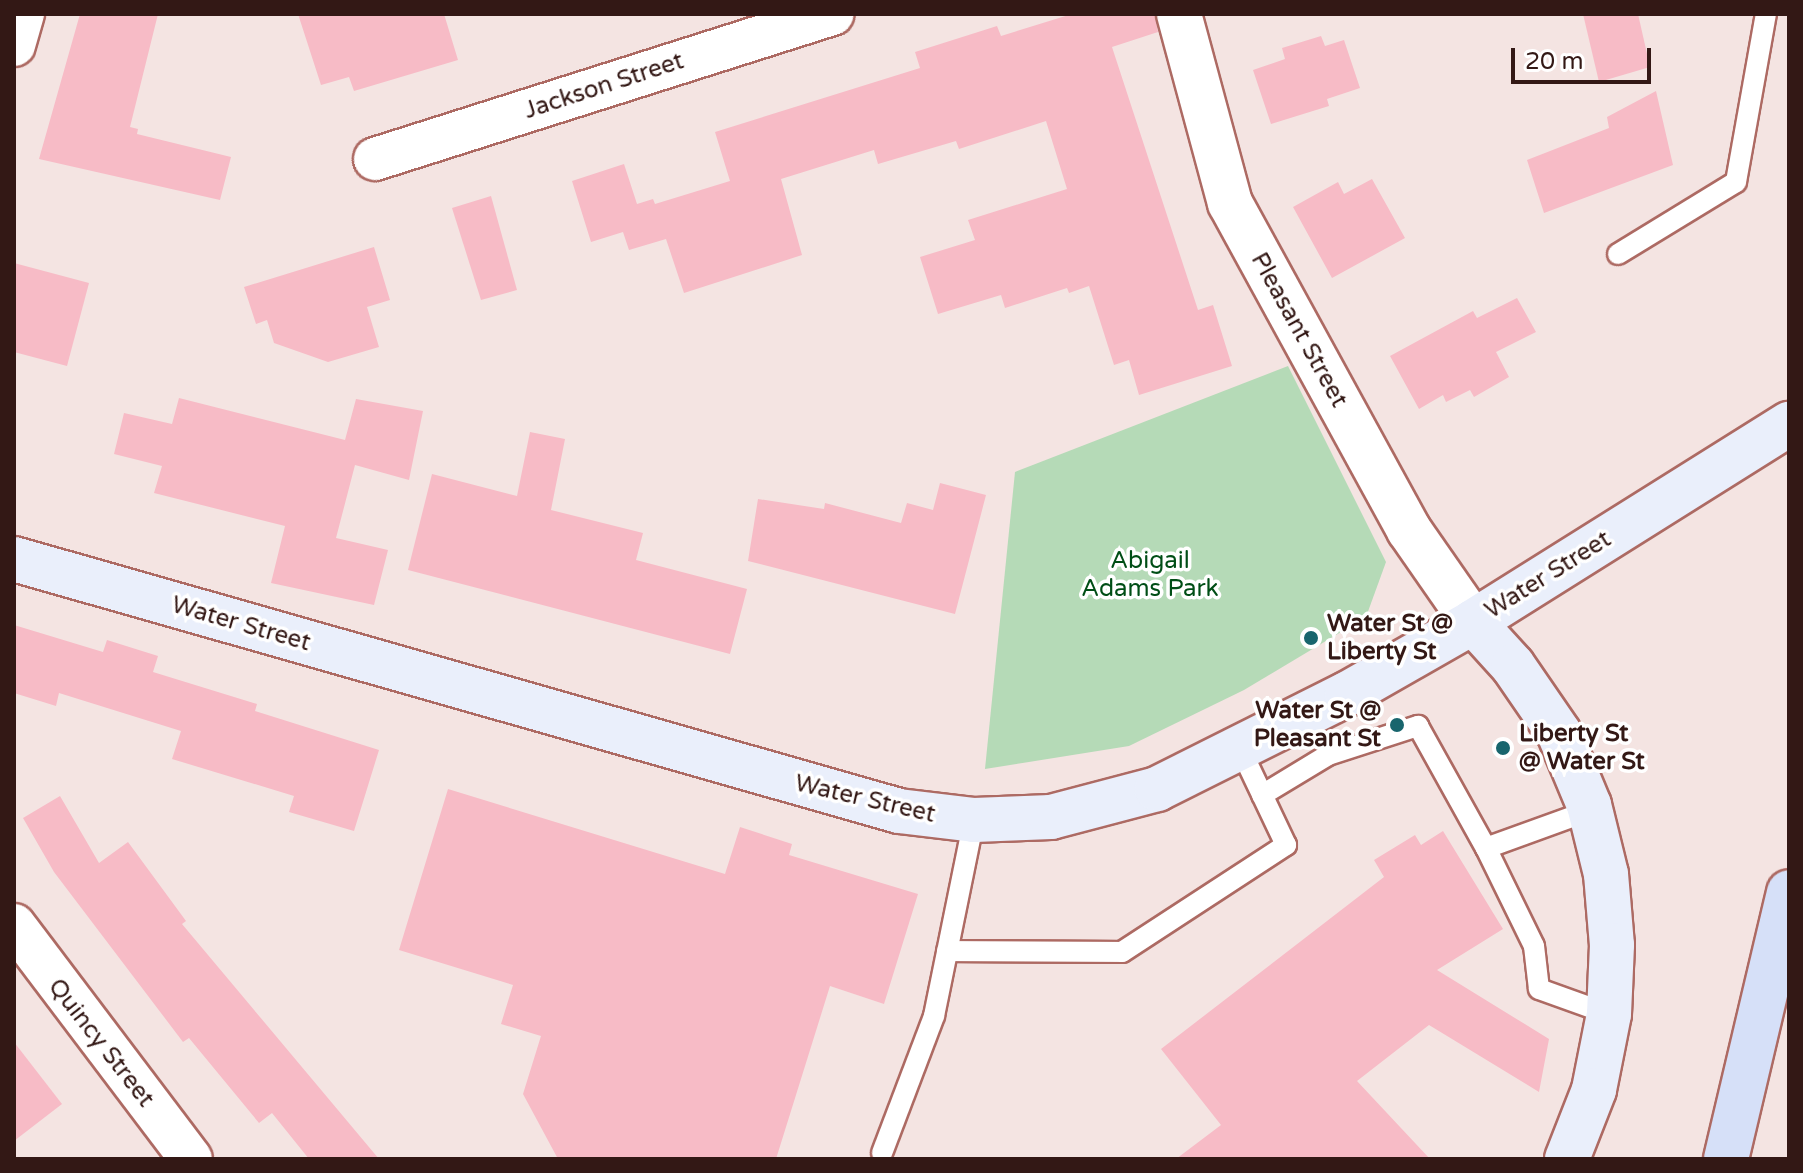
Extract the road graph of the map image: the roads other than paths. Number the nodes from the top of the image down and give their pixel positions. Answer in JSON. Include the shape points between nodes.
{"nodes":[{"id":1,"x":23,"y":14,"type":"edge"},
{"id":2,"x":833,"y":14,"type":"edge"},
{"id":3,"x":1179,"y":14,"type":"edge"},
{"id":4,"x":1766,"y":14,"type":"edge"},
{"id":5,"x":14,"y":45,"type":"edge"},
{"id":6,"x":375,"y":159,"type":"dead end"},
{"id":7,"x":1618,"y":254,"type":"dead end"},
{"id":8,"x":1780,"y":430,"type":"edge"},
{"id":9,"x":14,"y":559,"type":"edge"},
{"id":10,"x":1473,"y":622,"type":"junction"},
{"id":11,"x":1240,"y":748,"type":"junction"},
{"id":12,"x":1262,"y":795,"type":"junction"},
{"id":13,"x":1591,"y":810,"type":"junction"},
{"id":14,"x":974,"y":820,"type":"junction"},
{"id":15,"x":1486,"y":848,"type":"junction"},
{"id":16,"x":1789,"y":892,"type":"edge"},
{"id":17,"x":14,"y":925,"type":"edge"},
{"id":18,"x":947,"y":951,"type":"junction"},
{"id":19,"x":1609,"y":1014,"type":"junction"},
{"id":20,"x":882,"y":1153,"type":"dead end"},
{"id":21,"x":191,"y":1159,"type":"edge"},
{"id":22,"x":1567,"y":1159,"type":"edge"},
{"id":23,"x":1726,"y":1159,"type":"edge"}],
"edges":[{"from":1,"to":5,"type":"street"},
{"from":2,"to":6,"type":"street","name":"Jackson Street"},
{"from":3,"to":10,"type":"street","name":"Pleasant Street","via":[[1230,203],[1409,530]]},
{"from":4,"to":7,"type":"lane","via":[[1736,182]]},
{"from":8,"to":10,"type":"main road","name":"Water Street"},
{"from":9,"to":14,"type":"main road","name":"Water Street","via":[[859,801]]},
{"from":10,"to":11,"type":"main road","name":"Water Street"},
{"from":10,"to":13,"type":"main road","via":[[1513,666],[1559,733]]},
{"from":11,"to":12,"type":"lane"},
{"from":11,"to":14,"type":"main road","name":"Water Street","via":[[1157,789],[1091,809],[1051,817]]},
{"from":12,"to":15,"type":"lane","via":[[1328,755],[1418,726]]},
{"from":12,"to":18,"type":"lane","via":[[1286,845],[1122,952]]},
{"from":13,"to":15,"type":"lane"},
{"from":13,"to":19,"type":"main road","via":[[1611,908]]},
{"from":14,"to":18,"type":"lane"},
{"from":15,"to":19,"type":"lane","via":[[1534,946],[1539,989]]},
{"from":16,"to":23,"type":"main road"},
{"from":17,"to":21,"type":"street","name":"Quincy Street"},
{"from":18,"to":20,"type":"lane","via":[[934,1016]]},
{"from":19,"to":22,"type":"main road","via":[[1594,1090]]}]}
